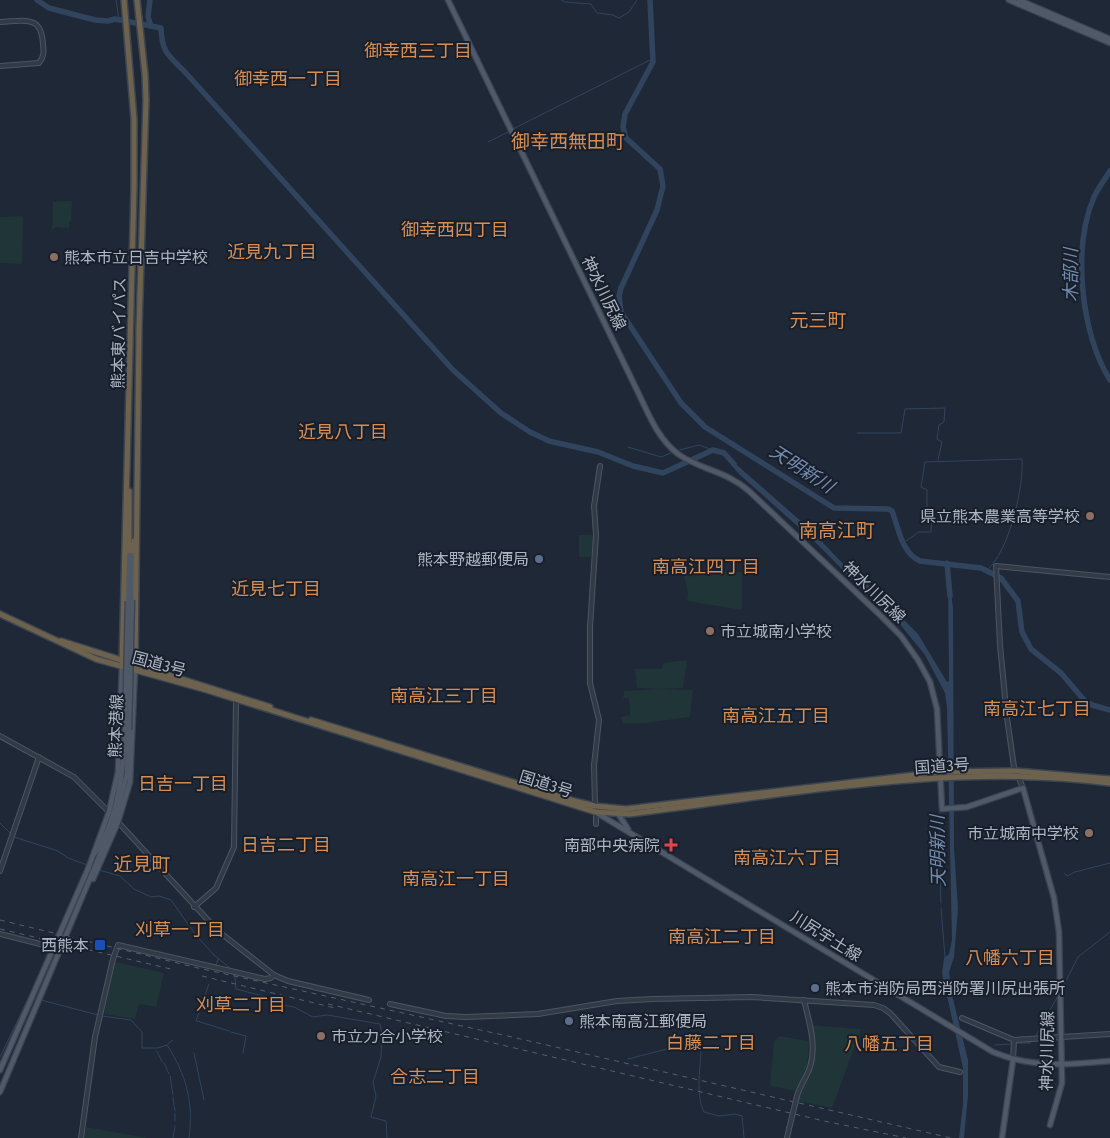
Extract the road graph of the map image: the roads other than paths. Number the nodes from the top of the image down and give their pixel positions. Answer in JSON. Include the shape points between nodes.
{"nodes":[{"id":1,"x":124,"y":0,"type":"edge"},
{"id":2,"x":137,"y":0,"type":"edge"},
{"id":3,"x":448,"y":0,"type":"edge"},
{"id":4,"x":1009,"y":0,"type":"edge"},
{"id":5,"x":1019,"y":0,"type":"edge"},
{"id":6,"x":0,"y":22,"type":"edge"},
{"id":7,"x":1110,"y":39,"type":"edge"},
{"id":8,"x":1110,"y":43,"type":"edge"},
{"id":9,"x":0,"y":66,"type":"edge"},
{"id":10,"x":137,"y":438,"type":"junction"},
{"id":11,"x":600,"y":466,"type":"dead end"},
{"id":12,"x":128,"y":474,"type":"junction"},
{"id":13,"x":131,"y":551,"type":"junction"},
{"id":14,"x":1110,"y":577,"type":"edge"},
{"id":15,"x":0,"y":613,"type":"edge"},
{"id":16,"x":122,"y":664,"type":"junction"},
{"id":17,"x":135,"y":665,"type":"junction"},
{"id":18,"x":135,"y":671,"type":"junction"},
{"id":19,"x":236,"y":698,"type":"junction"},
{"id":20,"x":0,"y":736,"type":"edge"},
{"id":21,"x":39,"y":757,"type":"junction"},
{"id":22,"x":1017,"y":773,"type":"junction"},
{"id":23,"x":944,"y":775,"type":"junction"},
{"id":24,"x":1110,"y":778,"type":"edge"},
{"id":25,"x":1110,"y":783,"type":"edge"},
{"id":26,"x":1023,"y":788,"type":"junction"},
{"id":27,"x":595,"y":809,"type":"junction"},
{"id":28,"x":616,"y":811,"type":"junction"},
{"id":29,"x":629,"y":814,"type":"junction"},
{"id":30,"x":113,"y":817,"type":"junction"},
{"id":31,"x":596,"y":824,"type":"dead end"},
{"id":32,"x":620,"y":825,"type":"junction"},
{"id":33,"x":628,"y":830,"type":"junction"},
{"id":34,"x":0,"y":871,"type":"edge"},
{"id":35,"x":194,"y":906,"type":"junction"},
{"id":36,"x":0,"y":934,"type":"edge"},
{"id":37,"x":53,"y":947,"type":"junction"},
{"id":38,"x":62,"y":949,"type":"junction"},
{"id":39,"x":274,"y":975,"type":"junction"},
{"id":40,"x":369,"y":1000,"type":"dead end"},
{"id":41,"x":804,"y":1000,"type":"junction"},
{"id":42,"x":390,"y":1004,"type":"dead end"},
{"id":43,"x":962,"y":1018,"type":"dead end"},
{"id":44,"x":1110,"y":1034,"type":"edge"},
{"id":45,"x":1060,"y":1037,"type":"junction"},
{"id":46,"x":1014,"y":1040,"type":"junction"},
{"id":47,"x":1013,"y":1060,"type":"junction"},
{"id":48,"x":1110,"y":1062,"type":"edge"},
{"id":49,"x":1062,"y":1065,"type":"junction"},
{"id":50,"x":0,"y":1070,"type":"edge"},
{"id":51,"x":960,"y":1072,"type":"dead end"},
{"id":52,"x":0,"y":1092,"type":"edge"},
{"id":53,"x":1050,"y":1126,"type":"dead end"},
{"id":54,"x":81,"y":1138,"type":"edge"},
{"id":55,"x":787,"y":1138,"type":"edge"},
{"id":56,"x":1002,"y":1138,"type":"edge"}],
"edges":[{"from":1,"to":12,"type":"highway","name":"熊本東バイパス","via":[[132,74],[134,188]]},
{"from":2,"to":10,"type":"highway","name":"熊本東バイパス","via":[[145,74]]},
{"from":3,"to":23,"type":"main road","name":"神水川尻線","via":[[653,424],[663,439],[681,455],[726,474],[749,491],[911,648],[925,671],[936,703]]},
{"from":4,"to":8,"type":"main road"},
{"from":5,"to":7,"type":"main road"},
{"from":6,"to":9,"type":"street","via":[[35,22],[41,27],[44,53],[39,63]]},
{"from":10,"to":13,"type":"highway"},
{"from":10,"to":17,"type":"highway","name":"熊本東バイパス"},
{"from":11,"to":27,"type":"street","via":[[594,506],[596,535],[590,627],[590,682],[599,720],[594,765]]},
{"from":12,"to":13,"type":"highway"},
{"from":12,"to":16,"type":"highway","name":"熊本東バイパス"},
{"from":13,"to":30,"type":"main road","name":"熊本港線","bridge":true,"via":[[127,730]]},
{"from":14,"to":22,"type":"street","via":[[996,566],[1002,677],[1012,759]]},
{"from":15,"to":16,"type":"highway","name":"国道3号","via":[[62,645]]},
{"from":16,"to":17,"type":"highway","name":"国道3号"},
{"from":16,"to":18,"type":"highway","name":"国道3号"},
{"from":16,"to":30,"type":"main road","name":"熊本港線"},
{"from":17,"to":18,"type":"main road","name":"熊本港線"},
{"from":17,"to":19,"type":"highway","name":"国道3号"},
{"from":18,"to":19,"type":"highway","name":"国道3号"},
{"from":18,"to":30,"type":"main road","name":"熊本港線","via":[[132,768]]},
{"from":19,"to":27,"type":"highway","name":"国道3号"},
{"from":19,"to":35,"type":"street","via":[[234,847],[216,888]]},
{"from":20,"to":21,"type":"street"},
{"from":21,"to":30,"type":"street","via":[[74,777]]},
{"from":21,"to":34,"type":"street"},
{"from":22,"to":23,"type":"highway","name":"国道3号"},
{"from":22,"to":24,"type":"highway","name":"国道3号"},
{"from":22,"to":25,"type":"highway","name":"国道3号"},
{"from":22,"to":26,"type":"street"},
{"from":23,"to":26,"type":"main road","name":"神水川尻線","via":[[942,809],[968,806]]},
{"from":23,"to":28,"type":"highway","name":"国道3号"},
{"from":23,"to":29,"type":"highway","name":"国道3号"},
{"from":26,"to":45,"type":"main road","name":"神水川尻線","via":[[1056,909]]},
{"from":27,"to":28,"type":"highway","name":"国道3号"},
{"from":27,"to":31,"type":"street"},
{"from":27,"to":32,"type":"main road","name":"川尻宇土線"},
{"from":28,"to":29,"type":"highway","name":"国道3号"},
{"from":28,"to":32,"type":"main road","via":[[615,818]]},
{"from":28,"to":33,"type":"main road","name":"川尻宇土線"},
{"from":29,"to":33,"type":"main road"},
{"from":30,"to":35,"type":"street"},
{"from":30,"to":37,"type":"main road","name":"熊本港線"},
{"from":30,"to":38,"type":"main road","name":"熊本港線"},
{"from":32,"to":33,"type":"main road","name":"川尻宇土線"},
{"from":33,"to":47,"type":"main road","name":"川尻宇土線","via":[[967,1037]]},
{"from":35,"to":39,"type":"street","via":[[229,941]]},
{"from":36,"to":37,"type":"street"},
{"from":37,"to":38,"type":"street"},
{"from":37,"to":50,"type":"main road","name":"熊本港線"},
{"from":38,"to":52,"type":"main road","name":"熊本港線"},
{"from":39,"to":40,"type":"street"},
{"from":39,"to":54,"type":"street","via":[[265,979],[118,945],[95,1037]]},
{"from":41,"to":42,"type":"street","via":[[752,997],[652,999],[617,1001],[538,1014],[466,1017]]},
{"from":41,"to":51,"type":"street","via":[[861,1003],[884,1008],[939,1067]]},
{"from":41,"to":55,"type":"street","bridge":true,"via":[[812,1039],[812,1059],[799,1087]]},
{"from":43,"to":46,"type":"street"},
{"from":44,"to":45,"type":"street"},
{"from":45,"to":46,"type":"street"},
{"from":45,"to":49,"type":"main road","name":"神水川尻線"},
{"from":46,"to":47,"type":"street"},
{"from":47,"to":49,"type":"main road"},
{"from":47,"to":56,"type":"main road"},
{"from":48,"to":49,"type":"main road"},
{"from":49,"to":53,"type":"main road","name":"神水川尻線","via":[[1062,1082]]}]}
